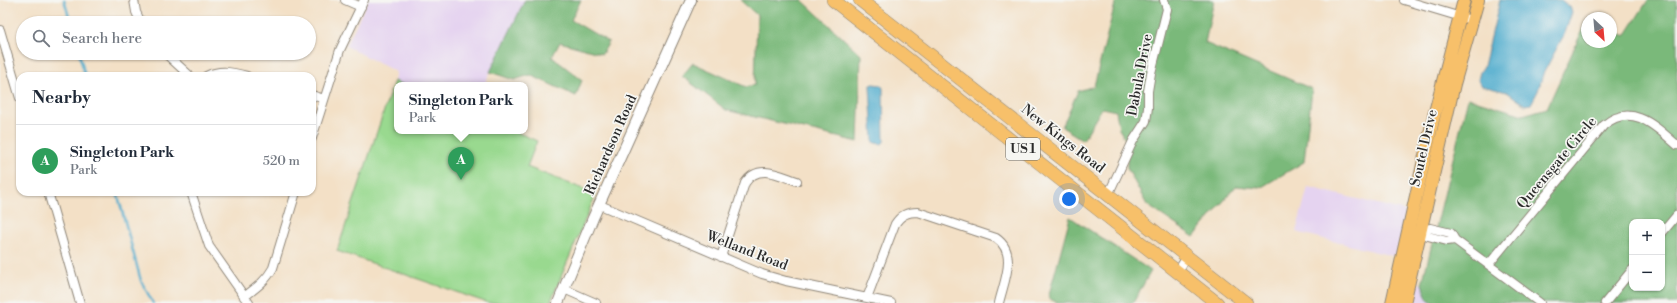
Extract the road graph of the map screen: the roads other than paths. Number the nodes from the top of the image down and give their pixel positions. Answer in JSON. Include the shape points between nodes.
{"nodes":[{"id":1,"x":134,"y":0,"type":"edge"},
{"id":2,"x":345,"y":0,"type":"edge"},
{"id":3,"x":691,"y":0,"type":"edge"},
{"id":4,"x":833,"y":0,"type":"edge"},
{"id":5,"x":860,"y":0,"type":"edge"},
{"id":6,"x":1164,"y":0,"type":"edge"},
{"id":7,"x":1404,"y":0,"type":"edge"},
{"id":8,"x":1464,"y":0,"type":"edge"},
{"id":9,"x":1478,"y":0,"type":"edge"},
{"id":10,"x":362,"y":3,"type":"edge"},
{"id":11,"x":138,"y":16,"type":"edge"},
{"id":12,"x":1459,"y":16,"type":"junction"},
{"id":13,"x":1471,"y":20,"type":"junction"},
{"id":14,"x":0,"y":30,"type":"edge"},
{"id":15,"x":173,"y":60,"type":"edge"},
{"id":16,"x":951,"y":71,"type":"junction"},
{"id":17,"x":186,"y":72,"type":"edge"},
{"id":18,"x":216,"y":72,"type":"edge"},
{"id":19,"x":233,"y":72,"type":"edge"},
{"id":20,"x":16,"y":84,"type":"edge"},
{"id":21,"x":940,"y":85,"type":"junction"},
{"id":22,"x":316,"y":96,"type":"edge"},
{"id":23,"x":324,"y":99,"type":"junction"},
{"id":24,"x":316,"y":125,"type":"edge"},
{"id":25,"x":1677,"y":145,"type":"edge"},
{"id":26,"x":797,"y":181,"type":"dead end"},
{"id":27,"x":1108,"y":195,"type":"junction"},
{"id":28,"x":49,"y":196,"type":"edge"},
{"id":29,"x":192,"y":196,"type":"edge"},
{"id":30,"x":295,"y":196,"type":"edge"},
{"id":31,"x":600,"y":205,"type":"junction"},
{"id":32,"x":1677,"y":215,"type":"edge"},
{"id":33,"x":1408,"y":224,"type":"junction"},
{"id":34,"x":1665,"y":229,"type":"edge"},
{"id":35,"x":1423,"y":230,"type":"junction"},
{"id":36,"x":721,"y":257,"type":"junction"},
{"id":37,"x":1187,"y":257,"type":"junction"},
{"id":38,"x":1489,"y":264,"type":"junction"},
{"id":39,"x":1178,"y":271,"type":"junction"},
{"id":40,"x":1629,"y":274,"type":"edge"},
{"id":41,"x":564,"y":289,"type":"junction"},
{"id":42,"x":867,"y":298,"type":"junction"},
{"id":43,"x":247,"y":300,"type":"edge"},
{"id":44,"x":80,"y":303,"type":"edge"},
{"id":45,"x":558,"y":303,"type":"edge"},
{"id":46,"x":596,"y":303,"type":"edge"},
{"id":47,"x":891,"y":303,"type":"edge"},
{"id":48,"x":999,"y":303,"type":"edge"},
{"id":49,"x":1217,"y":303,"type":"edge"},
{"id":50,"x":1246,"y":303,"type":"edge"},
{"id":51,"x":1392,"y":303,"type":"edge"},
{"id":52,"x":1404,"y":303,"type":"edge"},
{"id":53,"x":1540,"y":303,"type":"edge"},
{"id":54,"x":1605,"y":303,"type":"edge"}],
"edges":[{"from":1,"to":11,"type":"street"},
{"from":2,"to":10,"type":"street"},
{"from":3,"to":31,"type":"street","name":"Richardson Road"},
{"from":4,"to":21,"type":"highway","number":"US 1"},
{"from":5,"to":16,"type":"highway","name":"New Kings Road","number":"US 1"},
{"from":6,"to":27,"type":"street","name":"Dabula Drive","via":[[1167,9],[1151,73],[1148,114],[1125,156]]},
{"from":7,"to":12,"type":"street"},
{"from":8,"to":12,"type":"main road","name":"Soutel Drive"},
{"from":9,"to":13,"type":"main road","name":"Soutel Drive"},
{"from":10,"to":23,"type":"street","via":[[340,50]]},
{"from":12,"to":13,"type":"street"},
{"from":12,"to":33,"type":"main road","name":"Soutel Drive"},
{"from":13,"to":35,"type":"main road","name":"Soutel Drive","via":[[1454,84]]},
{"from":14,"to":20,"type":"street"},
{"from":15,"to":17,"type":"street"},
{"from":16,"to":21,"type":"street"},
{"from":16,"to":27,"type":"highway","name":"New Kings Road","number":"US 1"},
{"from":18,"to":19,"type":"street"},
{"from":21,"to":39,"type":"highway","number":"US 1"},
{"from":22,"to":23,"type":"street"},
{"from":23,"to":24,"type":"street"},
{"from":25,"to":38,"type":"street","name":"Queensgate Circle","via":[[1640,117],[1621,115],[1611,119]]},
{"from":26,"to":36,"type":"street","via":[[760,171],[748,178]]},
{"from":27,"to":37,"type":"highway","name":"New Kings Road","number":"US 1"},
{"from":28,"to":44,"type":"street"},
{"from":29,"to":43,"type":"street","via":[[208,246]]},
{"from":30,"to":43,"type":"street","via":[[273,268]]},
{"from":31,"to":36,"type":"street","name":"Welland Road"},
{"from":31,"to":41,"type":"street","name":"Richardson Road"},
{"from":32,"to":34,"type":"street"},
{"from":33,"to":35,"type":"street"},
{"from":33,"to":51,"type":"main road","name":"Soutel Drive"},
{"from":35,"to":38,"type":"street","via":[[1430,228],[1451,233],[1455,240]]},
{"from":35,"to":52,"type":"main road","name":"Soutel Drive"},
{"from":36,"to":42,"type":"street","name":"Welland Road","via":[[774,277]]},
{"from":37,"to":39,"type":"street"},
{"from":37,"to":50,"type":"highway","name":"New Kings Road","number":"US 1"},
{"from":38,"to":53,"type":"street"},
{"from":39,"to":49,"type":"highway","number":"US 1"},
{"from":40,"to":54,"type":"street"},
{"from":41,"to":45,"type":"street","name":"Richardson Road"},
{"from":41,"to":46,"type":"street"},
{"from":42,"to":47,"type":"street","name":"Welland Road"},
{"from":42,"to":48,"type":"street","via":[[895,224],[905,214],[918,212],[996,238],[1006,246],[1009,261]]}]}
